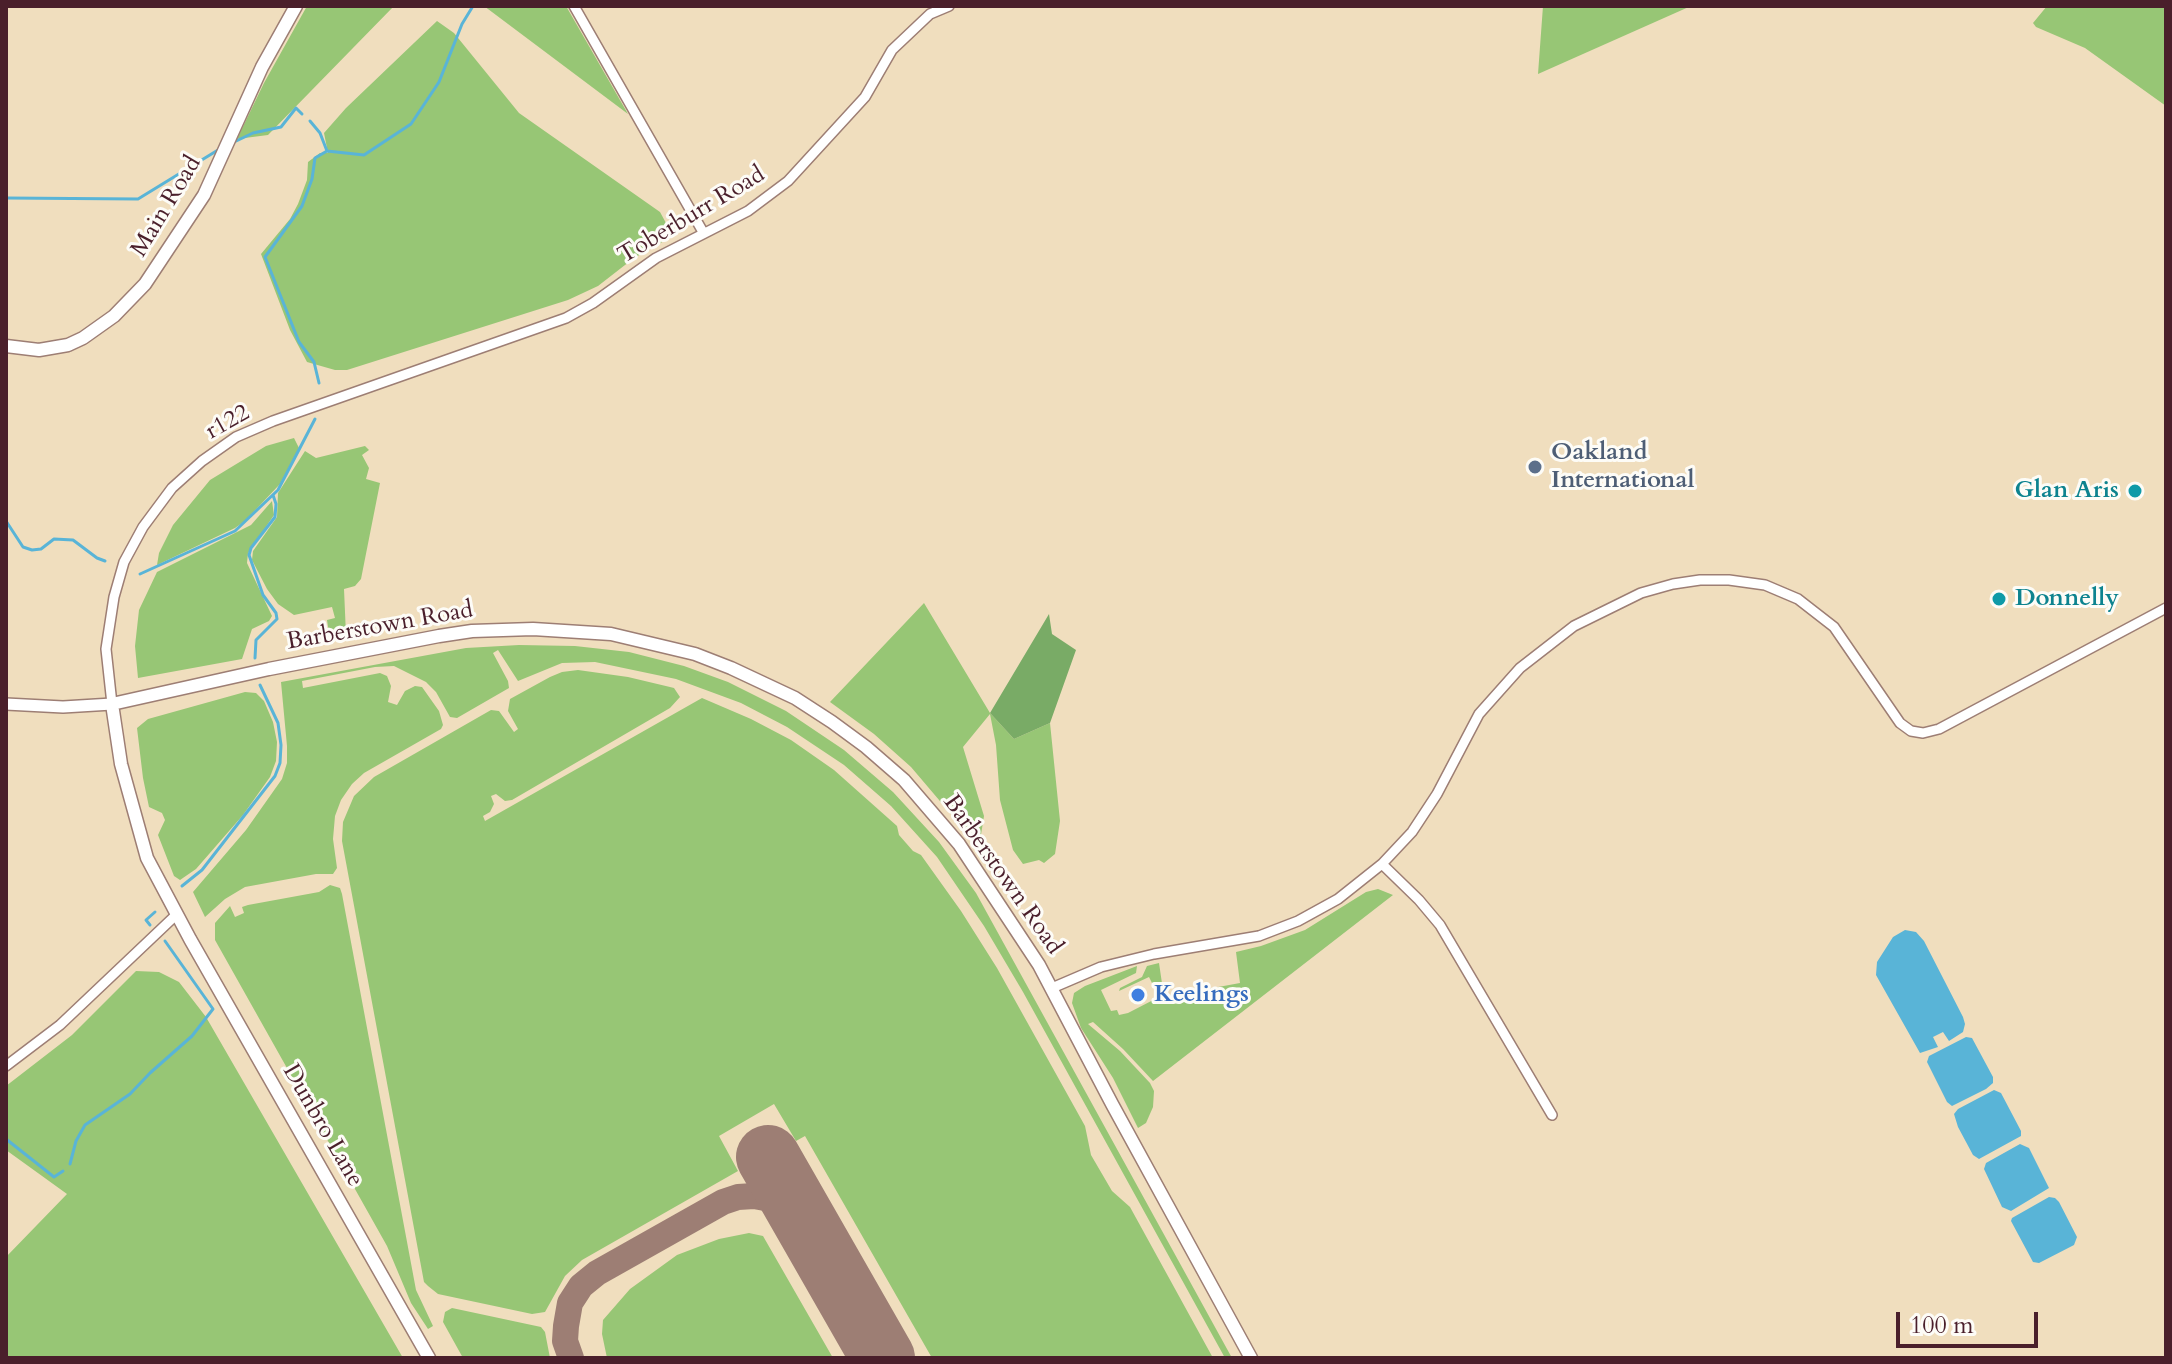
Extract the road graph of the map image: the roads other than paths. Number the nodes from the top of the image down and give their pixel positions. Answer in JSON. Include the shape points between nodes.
{"nodes":[{"id":1,"x":296,"y":6,"type":"edge"},
{"id":2,"x":574,"y":6,"type":"edge"},
{"id":3,"x":949,"y":6,"type":"edge"},
{"id":4,"x":703,"y":232,"type":"junction"},
{"id":5,"x":532,"y":331,"type":"joint"},
{"id":6,"x":6,"y":346,"type":"edge"},
{"id":7,"x":2166,"y":608,"type":"edge"},
{"id":8,"x":6,"y":704,"type":"edge"},
{"id":9,"x":112,"y":704,"type":"junction"},
{"id":10,"x":1382,"y":864,"type":"junction"},
{"id":11,"x":176,"y":915,"type":"junction"},
{"id":12,"x":1052,"y":988,"type":"junction"},
{"id":13,"x":6,"y":1066,"type":"edge"},
{"id":14,"x":1552,"y":1115,"type":"dead end"},
{"id":15,"x":429,"y":1358,"type":"edge"},
{"id":16,"x":1251,"y":1358,"type":"edge"}],
"edges":[{"from":1,"to":6,"type":"main road","name":"Main Road","via":[[204,195],[157,267],[114,316],[83,338],[53,349]]},
{"from":2,"to":4,"type":"street"},
{"from":3,"to":4,"type":"street","name":"Toberburr Road","via":[[930,14],[892,50],[865,97],[788,181],[748,211]]},
{"from":4,"to":5,"type":"street","name":"Toberburr Road","via":[[593,303]]},
{"from":5,"to":9,"type":"street","name":"r122","via":[[273,421],[236,437],[202,461],[172,488],[124,562],[106,649]]},
{"from":7,"to":10,"type":"street","via":[[1923,733],[1900,723],[1834,627],[1798,599],[1765,585],[1729,580],[1673,584],[1641,593],[1574,626],[1520,668],[1479,714],[1437,794]]},
{"from":8,"to":9,"type":"street"},
{"from":9,"to":11,"type":"main road","name":"Dunbro Lane","via":[[130,803],[147,858]]},
{"from":9,"to":12,"type":"main road","name":"Barberstown Road","via":[[472,631],[611,634],[695,654],[795,698],[904,780],[959,844]]},
{"from":10,"to":12,"type":"street","via":[[1338,899],[1280,929],[1101,967]]},
{"from":10,"to":14,"type":"street","via":[[1440,925]]},
{"from":11,"to":13,"type":"street","via":[[60,1025]]},
{"from":11,"to":15,"type":"main road","name":"Dunbro Lane"},
{"from":12,"to":16,"type":"main road","name":"Barberstown Road"}]}
